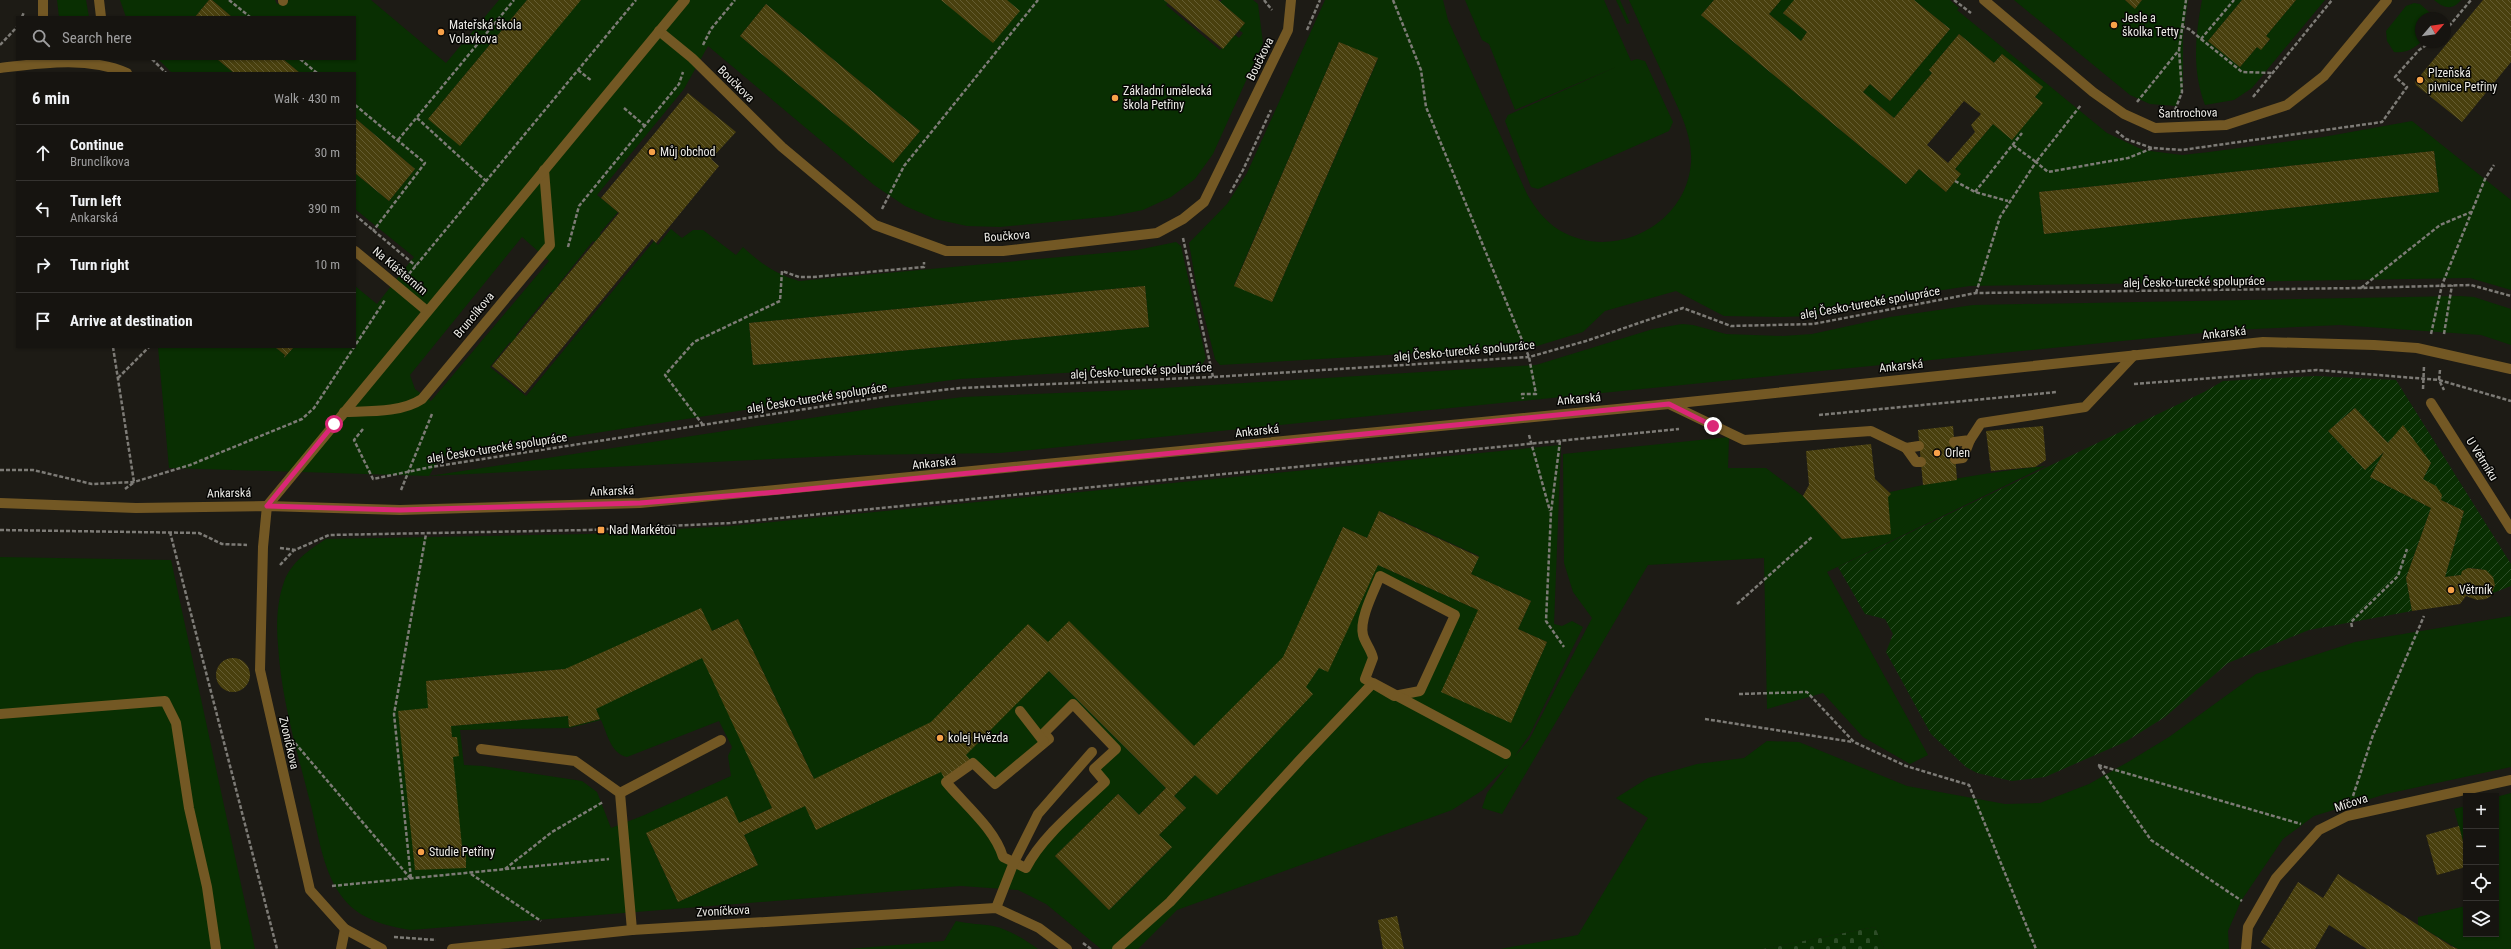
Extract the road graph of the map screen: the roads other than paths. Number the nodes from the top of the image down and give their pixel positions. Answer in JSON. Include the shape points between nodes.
{"nodes":[{"id":1,"x":43,"y":0,"type":"edge"},
{"id":2,"x":99,"y":0,"type":"edge"},
{"id":3,"x":685,"y":0,"type":"edge"},
{"id":4,"x":1291,"y":0,"type":"edge"},
{"id":5,"x":1984,"y":0,"type":"edge"},
{"id":6,"x":2387,"y":0,"type":"edge"},
{"id":7,"x":43,"y":16,"type":"edge"},
{"id":8,"x":101,"y":16,"type":"edge"},
{"id":9,"x":659,"y":31,"type":"junction"},
{"id":10,"x":43,"y":61,"type":"edge"},
{"id":11,"x":109,"y":66,"type":"edge"},
{"id":12,"x":0,"y":68,"type":"edge"},
{"id":13,"x":124,"y":72,"type":"edge"},
{"id":14,"x":544,"y":170,"type":"junction"},
{"id":15,"x":356,"y":252,"type":"edge"},
{"id":16,"x":427,"y":312,"type":"junction"},
{"id":17,"x":2134,"y":355,"type":"junction"},
{"id":18,"x":2511,"y":370,"type":"edge"},
{"id":19,"x":2431,"y":403,"type":"road end"},
{"id":20,"x":1669,"y":404,"type":"junction"},
{"id":21,"x":344,"y":412,"type":"junction"},
{"id":22,"x":1970,"y":440,"type":"junction"},
{"id":23,"x":1954,"y":442,"type":"dead end"},
{"id":24,"x":1919,"y":446,"type":"dead end"},
{"id":25,"x":1906,"y":448,"type":"junction"},
{"id":26,"x":1955,"y":458,"type":"dead end"},
{"id":27,"x":1921,"y":462,"type":"dead end"},
{"id":28,"x":0,"y":503,"type":"edge"},
{"id":29,"x":267,"y":506,"type":"junction"},
{"id":30,"x":2511,"y":529,"type":"edge"},
{"id":31,"x":1373,"y":683,"type":"junction"},
{"id":32,"x":1394,"y":696,"type":"junction"},
{"id":33,"x":1020,"y":711,"type":"dead end"},
{"id":34,"x":0,"y":714,"type":"edge"},
{"id":35,"x":721,"y":740,"type":"dead end"},
{"id":36,"x":1044,"y":742,"type":"junction"},
{"id":37,"x":481,"y":749,"type":"dead end"},
{"id":38,"x":1092,"y":752,"type":"dead end"},
{"id":39,"x":1506,"y":754,"type":"dead end"},
{"id":40,"x":2511,"y":780,"type":"edge"},
{"id":41,"x":620,"y":793,"type":"junction"},
{"id":42,"x":1014,"y":862,"type":"junction"},
{"id":43,"x":996,"y":908,"type":"junction"},
{"id":44,"x":345,"y":930,"type":"junction"},
{"id":45,"x":632,"y":930,"type":"junction"},
{"id":46,"x":216,"y":949,"type":"edge"},
{"id":47,"x":341,"y":949,"type":"edge"},
{"id":48,"x":382,"y":949,"type":"edge"},
{"id":49,"x":452,"y":949,"type":"edge"},
{"id":50,"x":1066,"y":949,"type":"edge"},
{"id":51,"x":1117,"y":949,"type":"edge"},
{"id":52,"x":2246,"y":949,"type":"edge"}],
"edges":[{"from":1,"to":7,"type":"street"},
{"from":2,"to":8,"type":"street"},
{"from":3,"to":9,"type":"street"},
{"from":4,"to":9,"type":"street","name":"Boučkova","via":[[1288,30],[1204,202],[1157,233],[1003,251],[946,251],[875,225],[782,147],[692,58]]},
{"from":5,"to":6,"type":"street","name":"Šantrochova","via":[[2093,92],[2124,114],[2156,128],[2226,126],[2287,105],[2320,80]]},
{"from":9,"to":14,"type":"street"},
{"from":10,"to":11,"type":"street"},
{"from":10,"to":12,"type":"street"},
{"from":11,"to":13,"type":"street"},
{"from":14,"to":16,"type":"street"},
{"from":14,"to":21,"type":"street","name":"Brunclíkova","via":[[550,246],[422,399],[411,405]]},
{"from":15,"to":16,"type":"street","name":"Na Klášterním"},
{"from":16,"to":21,"type":"street"},
{"from":17,"to":18,"type":"street","name":"Ankarská","via":[[2262,342],[2374,345],[2428,350]]},
{"from":17,"to":20,"type":"street","name":"Ankarská"},
{"from":17,"to":22,"type":"street","via":[[2085,407],[1981,423]]},
{"from":19,"to":30,"type":"street","name":"U Větrníku"},
{"from":20,"to":25,"type":"street","via":[[1744,440],[1871,431]]},
{"from":20,"to":29,"type":"street","name":"Ankarská","via":[[777,492],[640,503],[400,510]]},
{"from":21,"to":29,"type":"street"},
{"from":22,"to":23,"type":"street"},
{"from":22,"to":26,"type":"street","via":[[1963,458]]},
{"from":24,"to":25,"type":"street"},
{"from":25,"to":27,"type":"street","via":[[1916,462]]},
{"from":28,"to":29,"type":"street","name":"Ankarská","via":[[136,508]]},
{"from":29,"to":44,"type":"street","name":"Zvoníčkova","via":[[263,547],[260,670],[310,890]]},
{"from":31,"to":32,"type":"street"},
{"from":31,"to":32,"type":"street","via":[[1365,678],[1373,658],[1363,635],[1368,606],[1380,576],[1455,615],[1420,691]]},
{"from":31,"to":51,"type":"street","via":[[1170,902]]},
{"from":32,"to":39,"type":"street"},
{"from":33,"to":36,"type":"street"},
{"from":34,"to":46,"type":"street","via":[[165,701],[176,723],[189,808],[207,887]]},
{"from":35,"to":41,"type":"street"},
{"from":36,"to":42,"type":"street","via":[[994,784],[973,763],[946,782],[989,831],[1000,847],[1003,857]]},
{"from":36,"to":42,"type":"street","via":[[1048,738],[1044,733],[1073,704],[1116,749],[1094,769],[1105,782],[1044,842],[1026,868]]},
{"from":37,"to":41,"type":"street","via":[[575,761]]},
{"from":38,"to":42,"type":"street","via":[[1038,814]]},
{"from":40,"to":52,"type":"street","name":"Míčova","via":[[2347,816],[2319,830],[2276,878],[2248,927]]},
{"from":41,"to":45,"type":"street"},
{"from":42,"to":43,"type":"street"},
{"from":43,"to":45,"type":"street","name":"Zvoníčkova"},
{"from":43,"to":50,"type":"street","via":[[1039,928]]},
{"from":44,"to":47,"type":"street"},
{"from":44,"to":48,"type":"street","name":"Zvoníčkova"},
{"from":45,"to":49,"type":"street","name":"Zvoníčkova"}]}
